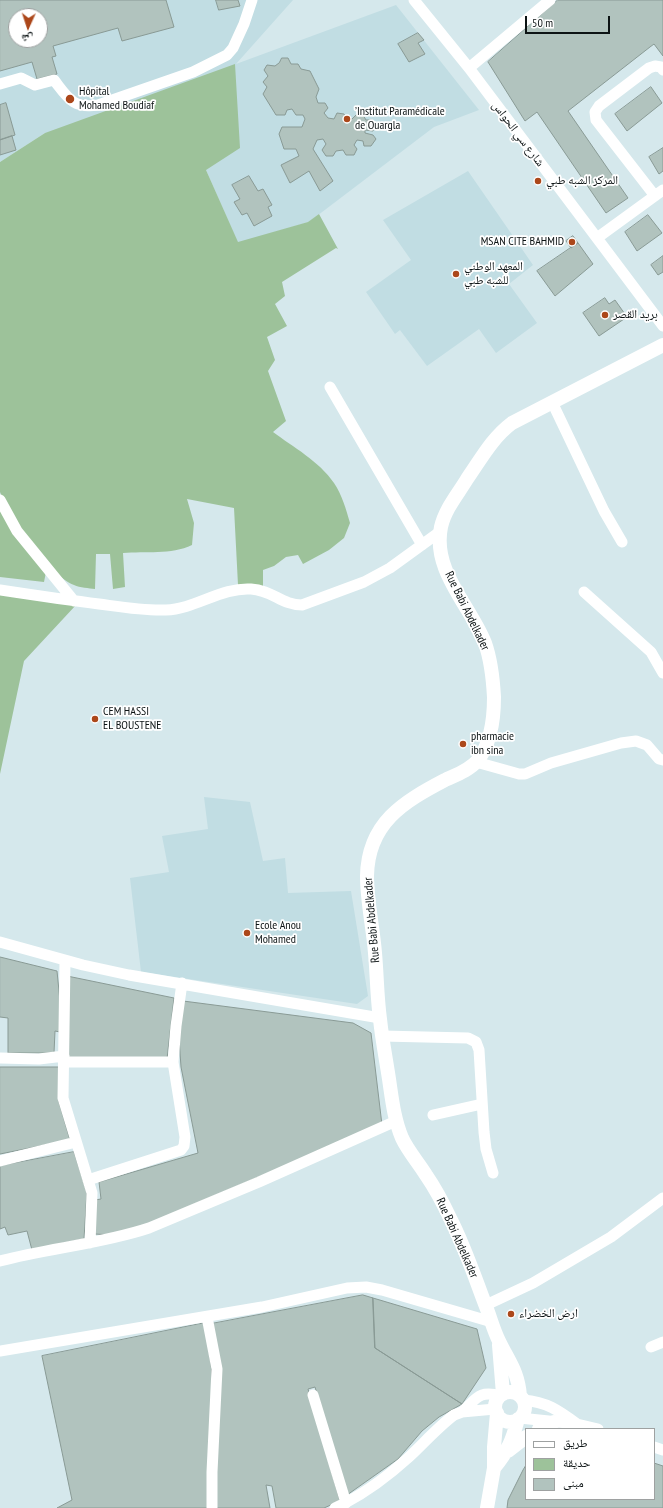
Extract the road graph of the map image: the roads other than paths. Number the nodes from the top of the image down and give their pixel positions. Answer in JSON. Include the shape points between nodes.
{"nodes":[{"id":1,"x":252,"y":0,"type":"edge"},
{"id":2,"x":414,"y":0,"type":"edge"},
{"id":3,"x":550,"y":0,"type":"edge"},
{"id":4,"x":469,"y":68,"type":"junction"},
{"id":5,"x":663,"y":70,"type":"edge"},
{"id":6,"x":0,"y":84,"type":"edge"},
{"id":7,"x":659,"y":193,"type":"edge"},
{"id":8,"x":597,"y":238,"type":"junction"},
{"id":9,"x":663,"y":326,"type":"edge"},
{"id":10,"x":663,"y":345,"type":"edge"},
{"id":11,"x":330,"y":387,"type":"dead end"},
{"id":12,"x":552,"y":402,"type":"junction"},
{"id":13,"x":0,"y":500,"type":"edge"},
{"id":14,"x":441,"y":531,"type":"junction"},
{"id":15,"x":622,"y":542,"type":"dead end"},
{"id":16,"x":422,"y":545,"type":"junction"},
{"id":17,"x":0,"y":590,"type":"edge"},
{"id":18,"x":584,"y":592,"type":"dead end"},
{"id":19,"x":74,"y":601,"type":"junction"},
{"id":20,"x":663,"y":673,"type":"edge"},
{"id":21,"x":663,"y":760,"type":"edge"},
{"id":22,"x":476,"y":762,"type":"junction"},
{"id":23,"x":0,"y":942,"type":"edge"},
{"id":24,"x":65,"y":961,"type":"junction"},
{"id":25,"x":182,"y":983,"type":"junction"},
{"id":26,"x":380,"y":1018,"type":"junction"},
{"id":27,"x":382,"y":1036,"type":"junction"},
{"id":28,"x":0,"y":1058,"type":"edge"},
{"id":29,"x":64,"y":1059,"type":"junction"},
{"id":30,"x":173,"y":1062,"type":"junction"},
{"id":31,"x":482,"y":1104,"type":"junction"},
{"id":32,"x":432,"y":1115,"type":"dead end"},
{"id":33,"x":396,"y":1121,"type":"junction"},
{"id":34,"x":76,"y":1142,"type":"junction"},
{"id":35,"x":0,"y":1160,"type":"edge"},
{"id":36,"x":493,"y":1173,"type":"dead end"},
{"id":37,"x":88,"y":1180,"type":"junction"},
{"id":38,"x":663,"y":1198,"type":"edge"},
{"id":39,"x":90,"y":1243,"type":"junction"},
{"id":40,"x":0,"y":1261,"type":"edge"},
{"id":41,"x":486,"y":1305,"type":"junction"},
{"id":42,"x":207,"y":1317,"type":"junction"},
{"id":43,"x":492,"y":1322,"type":"junction"},
{"id":44,"x":499,"y":1341,"type":"junction"},
{"id":45,"x":663,"y":1342,"type":"edge"},
{"id":46,"x":651,"y":1347,"type":"dead end"},
{"id":47,"x":0,"y":1351,"type":"edge"},
{"id":48,"x":502,"y":1395,"type":"junction"},
{"id":49,"x":313,"y":1396,"type":"dead end"},
{"id":50,"x":521,"y":1398,"type":"junction"},
{"id":51,"x":496,"y":1411,"type":"junction"},
{"id":52,"x":462,"y":1412,"type":"junction"},
{"id":53,"x":519,"y":1419,"type":"junction"},
{"id":54,"x":554,"y":1422,"type":"junction"},
{"id":55,"x":577,"y":1424,"type":"junction"},
{"id":56,"x":541,"y":1428,"type":"edge"},
{"id":57,"x":594,"y":1428,"type":"edge"},
{"id":58,"x":525,"y":1438,"type":"edge"},
{"id":59,"x":506,"y":1453,"type":"junction"},
{"id":60,"x":494,"y":1468,"type":"junction"},
{"id":61,"x":346,"y":1503,"type":"junction"},
{"id":62,"x":212,"y":1508,"type":"edge"},
{"id":63,"x":335,"y":1508,"type":"edge"},
{"id":64,"x":487,"y":1508,"type":"edge"}],
"edges":[{"from":1,"to":6,"type":"street","via":[[233,48],[227,55],[193,72],[98,105],[88,107],[74,104],[54,80],[34,85],[21,78]]},
{"from":2,"to":4,"type":"street","name":"شارع سي الحواس"},
{"from":3,"to":4,"type":"street"},
{"from":4,"to":8,"type":"street","name":"شارع سي الحواس"},
{"from":5,"to":7,"type":"street","via":[[655,66],[649,68],[599,106],[595,112],[596,120]]},
{"from":7,"to":8,"type":"street"},
{"from":8,"to":9,"type":"street","name":"شارع سي الحواس"},
{"from":10,"to":12,"type":"main road","name":"Rue Babi Abdelkader"},
{"from":11,"to":16,"type":"street"},
{"from":12,"to":14,"type":"main road","name":"Rue Babi Abdelkader","via":[[503,429],[450,505]]},
{"from":12,"to":15,"type":"street","via":[[604,511]]},
{"from":13,"to":19,"type":"street","via":[[16,530]]},
{"from":14,"to":16,"type":"street"},
{"from":14,"to":22,"type":"main road","name":"Rue Babi Abdelkader","via":[[441,549],[447,572],[485,643],[491,666],[494,697],[491,728],[487,744]]},
{"from":16,"to":19,"type":"street","via":[[390,568],[364,582],[302,605],[292,604],[268,592],[250,589],[166,610]]},
{"from":17,"to":19,"type":"street"},
{"from":18,"to":20,"type":"street","via":[[651,652]]},
{"from":21,"to":22,"type":"street","via":[[647,745],[636,742],[621,743],[525,774]]},
{"from":22,"to":26,"type":"main road","name":"Rue Babi Abdelkader","via":[[468,769],[406,802],[380,827],[375,839],[367,877]]},
{"from":23,"to":24,"type":"street"},
{"from":24,"to":25,"type":"street"},
{"from":24,"to":29,"type":"street"},
{"from":25,"to":26,"type":"street"},
{"from":25,"to":30,"type":"street"},
{"from":26,"to":27,"type":"main road","name":"Rue Babi Abdelkader"},
{"from":27,"to":31,"type":"street","via":[[473,1039],[479,1050]]},
{"from":27,"to":33,"type":"main road","name":"Rue Babi Abdelkader"},
{"from":28,"to":29,"type":"street"},
{"from":29,"to":30,"type":"street"},
{"from":29,"to":34,"type":"street","via":[[63,1098]]},
{"from":30,"to":37,"type":"street","via":[[185,1137],[184,1146],[181,1150]]},
{"from":31,"to":32,"type":"street"},
{"from":31,"to":36,"type":"street","via":[[486,1150]]},
{"from":33,"to":39,"type":"street","via":[[149,1228]]},
{"from":33,"to":41,"type":"main road","name":"Rue Babi Abdelkader","via":[[406,1144],[452,1221]]},
{"from":34,"to":35,"type":"street"},
{"from":34,"to":37,"type":"street"},
{"from":37,"to":39,"type":"street","via":[[92,1193]]},
{"from":38,"to":41,"type":"street","via":[[604,1240],[533,1283]]},
{"from":39,"to":40,"type":"street"},
{"from":41,"to":43,"type":"main road","name":"Rue Babi Abdelkader"},
{"from":42,"to":43,"type":"street","via":[[347,1288],[366,1287]]},
{"from":42,"to":47,"type":"street"},
{"from":42,"to":62,"type":"street","via":[[217,1369]]},
{"from":43,"to":44,"type":"main road","name":"Rue Babi Abdelkader"},
{"from":44,"to":48,"type":"main road"},
{"from":44,"to":50,"type":"main road","via":[[516,1374]]},
{"from":45,"to":46,"type":"street"},
{"from":48,"to":50,"type":"main road","via":[[512,1393]]},
{"from":48,"to":51,"type":"main road","via":[[498,1399]]},
{"from":48,"to":52,"type":"street","via":[[482,1394]]},
{"from":49,"to":61,"type":"street"},
{"from":50,"to":53,"type":"main road","via":[[525,1410]]},
{"from":50,"to":55,"type":"street","via":[[550,1406]]},
{"from":51,"to":52,"type":"street"},
{"from":51,"to":53,"type":"main road","via":[[500,1418],[509,1422]]},
{"from":51,"to":60,"type":"main road"},
{"from":52,"to":61,"type":"street","via":[[448,1420],[380,1481]]},
{"from":53,"to":54,"type":"street"},
{"from":53,"to":59,"type":"main road"},
{"from":54,"to":55,"type":"street"},
{"from":54,"to":56,"type":"main road"},
{"from":55,"to":57,"type":"street"},
{"from":58,"to":59,"type":"main road"},
{"from":59,"to":60,"type":"main road"},
{"from":60,"to":64,"type":"main road"},
{"from":61,"to":63,"type":"street"}]}
